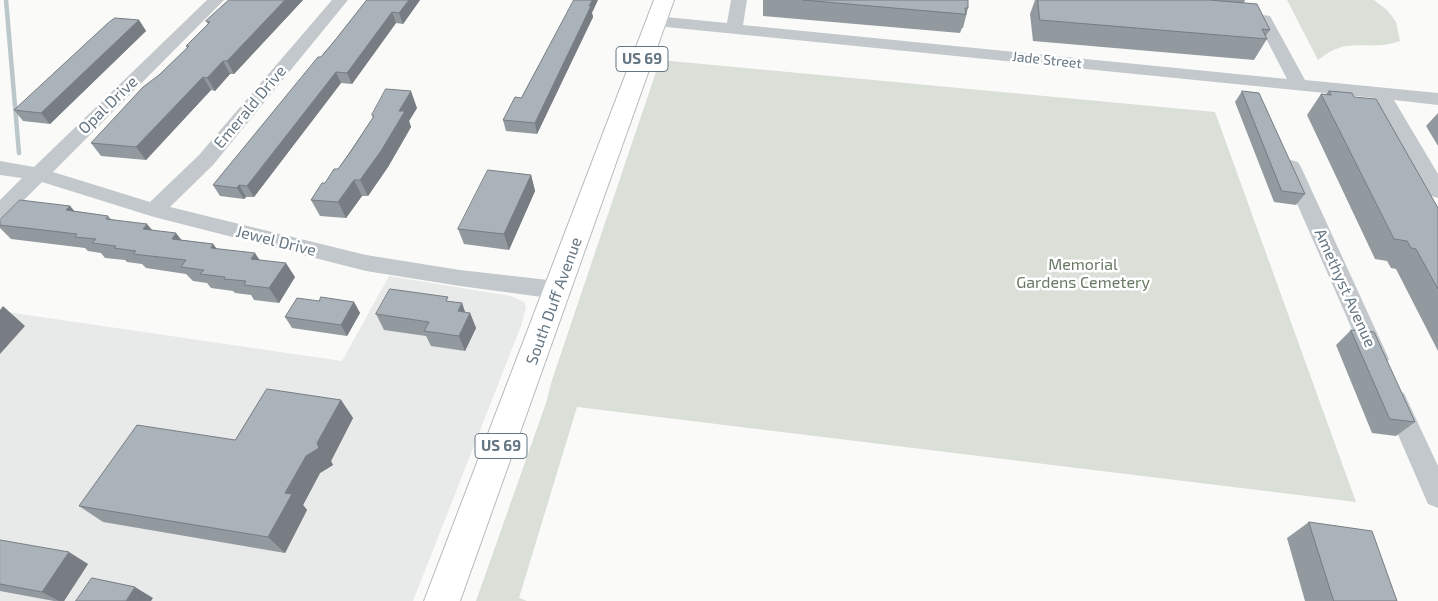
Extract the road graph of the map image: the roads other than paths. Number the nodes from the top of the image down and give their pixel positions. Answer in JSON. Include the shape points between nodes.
{"nodes":[{"id":1,"x":216,"y":0,"type":"edge"},
{"id":2,"x":340,"y":0,"type":"edge"},
{"id":3,"x":664,"y":0,"type":"edge"},
{"id":4,"x":739,"y":0,"type":"edge"},
{"id":5,"x":1216,"y":15,"type":"edge"},
{"id":6,"x":656,"y":22,"type":"junction"},
{"id":7,"x":734,"y":29,"type":"junction"},
{"id":8,"x":1299,"y":85,"type":"junction"},
{"id":9,"x":1381,"y":93,"type":"junction"},
{"id":10,"x":1438,"y":99,"type":"edge"},
{"id":11,"x":1284,"y":152,"type":"edge"},
{"id":12,"x":0,"y":168,"type":"edge"},
{"id":13,"x":38,"y":174,"type":"junction"},
{"id":14,"x":1438,"y":191,"type":"edge"},
{"id":15,"x":154,"y":210,"type":"junction"},
{"id":16,"x":0,"y":212,"type":"edge"},
{"id":17,"x":557,"y":290,"type":"junction"},
{"id":18,"x":1438,"y":495,"type":"edge"},
{"id":19,"x":442,"y":601,"type":"edge"}],
"edges":[{"from":1,"to":13,"type":"street","name":"Opal Drive"},
{"from":2,"to":15,"type":"street","name":"Emerald Drive","via":[[206,160]]},
{"from":3,"to":6,"type":"main road","name":"South Duff Avenue","number":"US 69"},
{"from":4,"to":7,"type":"street"},
{"from":5,"to":8,"type":"street","via":[[1264,19]]},
{"from":6,"to":7,"type":"street","name":"Jade Street"},
{"from":6,"to":17,"type":"main road","name":"South Duff Avenue","number":"US 69"},
{"from":7,"to":8,"type":"street","name":"Jade Street","via":[[1256,89]]},
{"from":8,"to":9,"type":"street","name":"Jade Street"},
{"from":9,"to":10,"type":"street","name":"Jade Street"},
{"from":9,"to":14,"type":"street"},
{"from":11,"to":18,"type":"street","name":"Amethyst Avenue"},
{"from":12,"to":13,"type":"street","name":"Jewel Drive"},
{"from":13,"to":15,"type":"street","name":"Jewel Drive"},
{"from":13,"to":16,"type":"street","name":"Opal Drive"},
{"from":15,"to":17,"type":"street","name":"Jewel Drive","via":[[366,263]]},
{"from":17,"to":19,"type":"main road","name":"South Duff Avenue","number":"US 69"}]}
